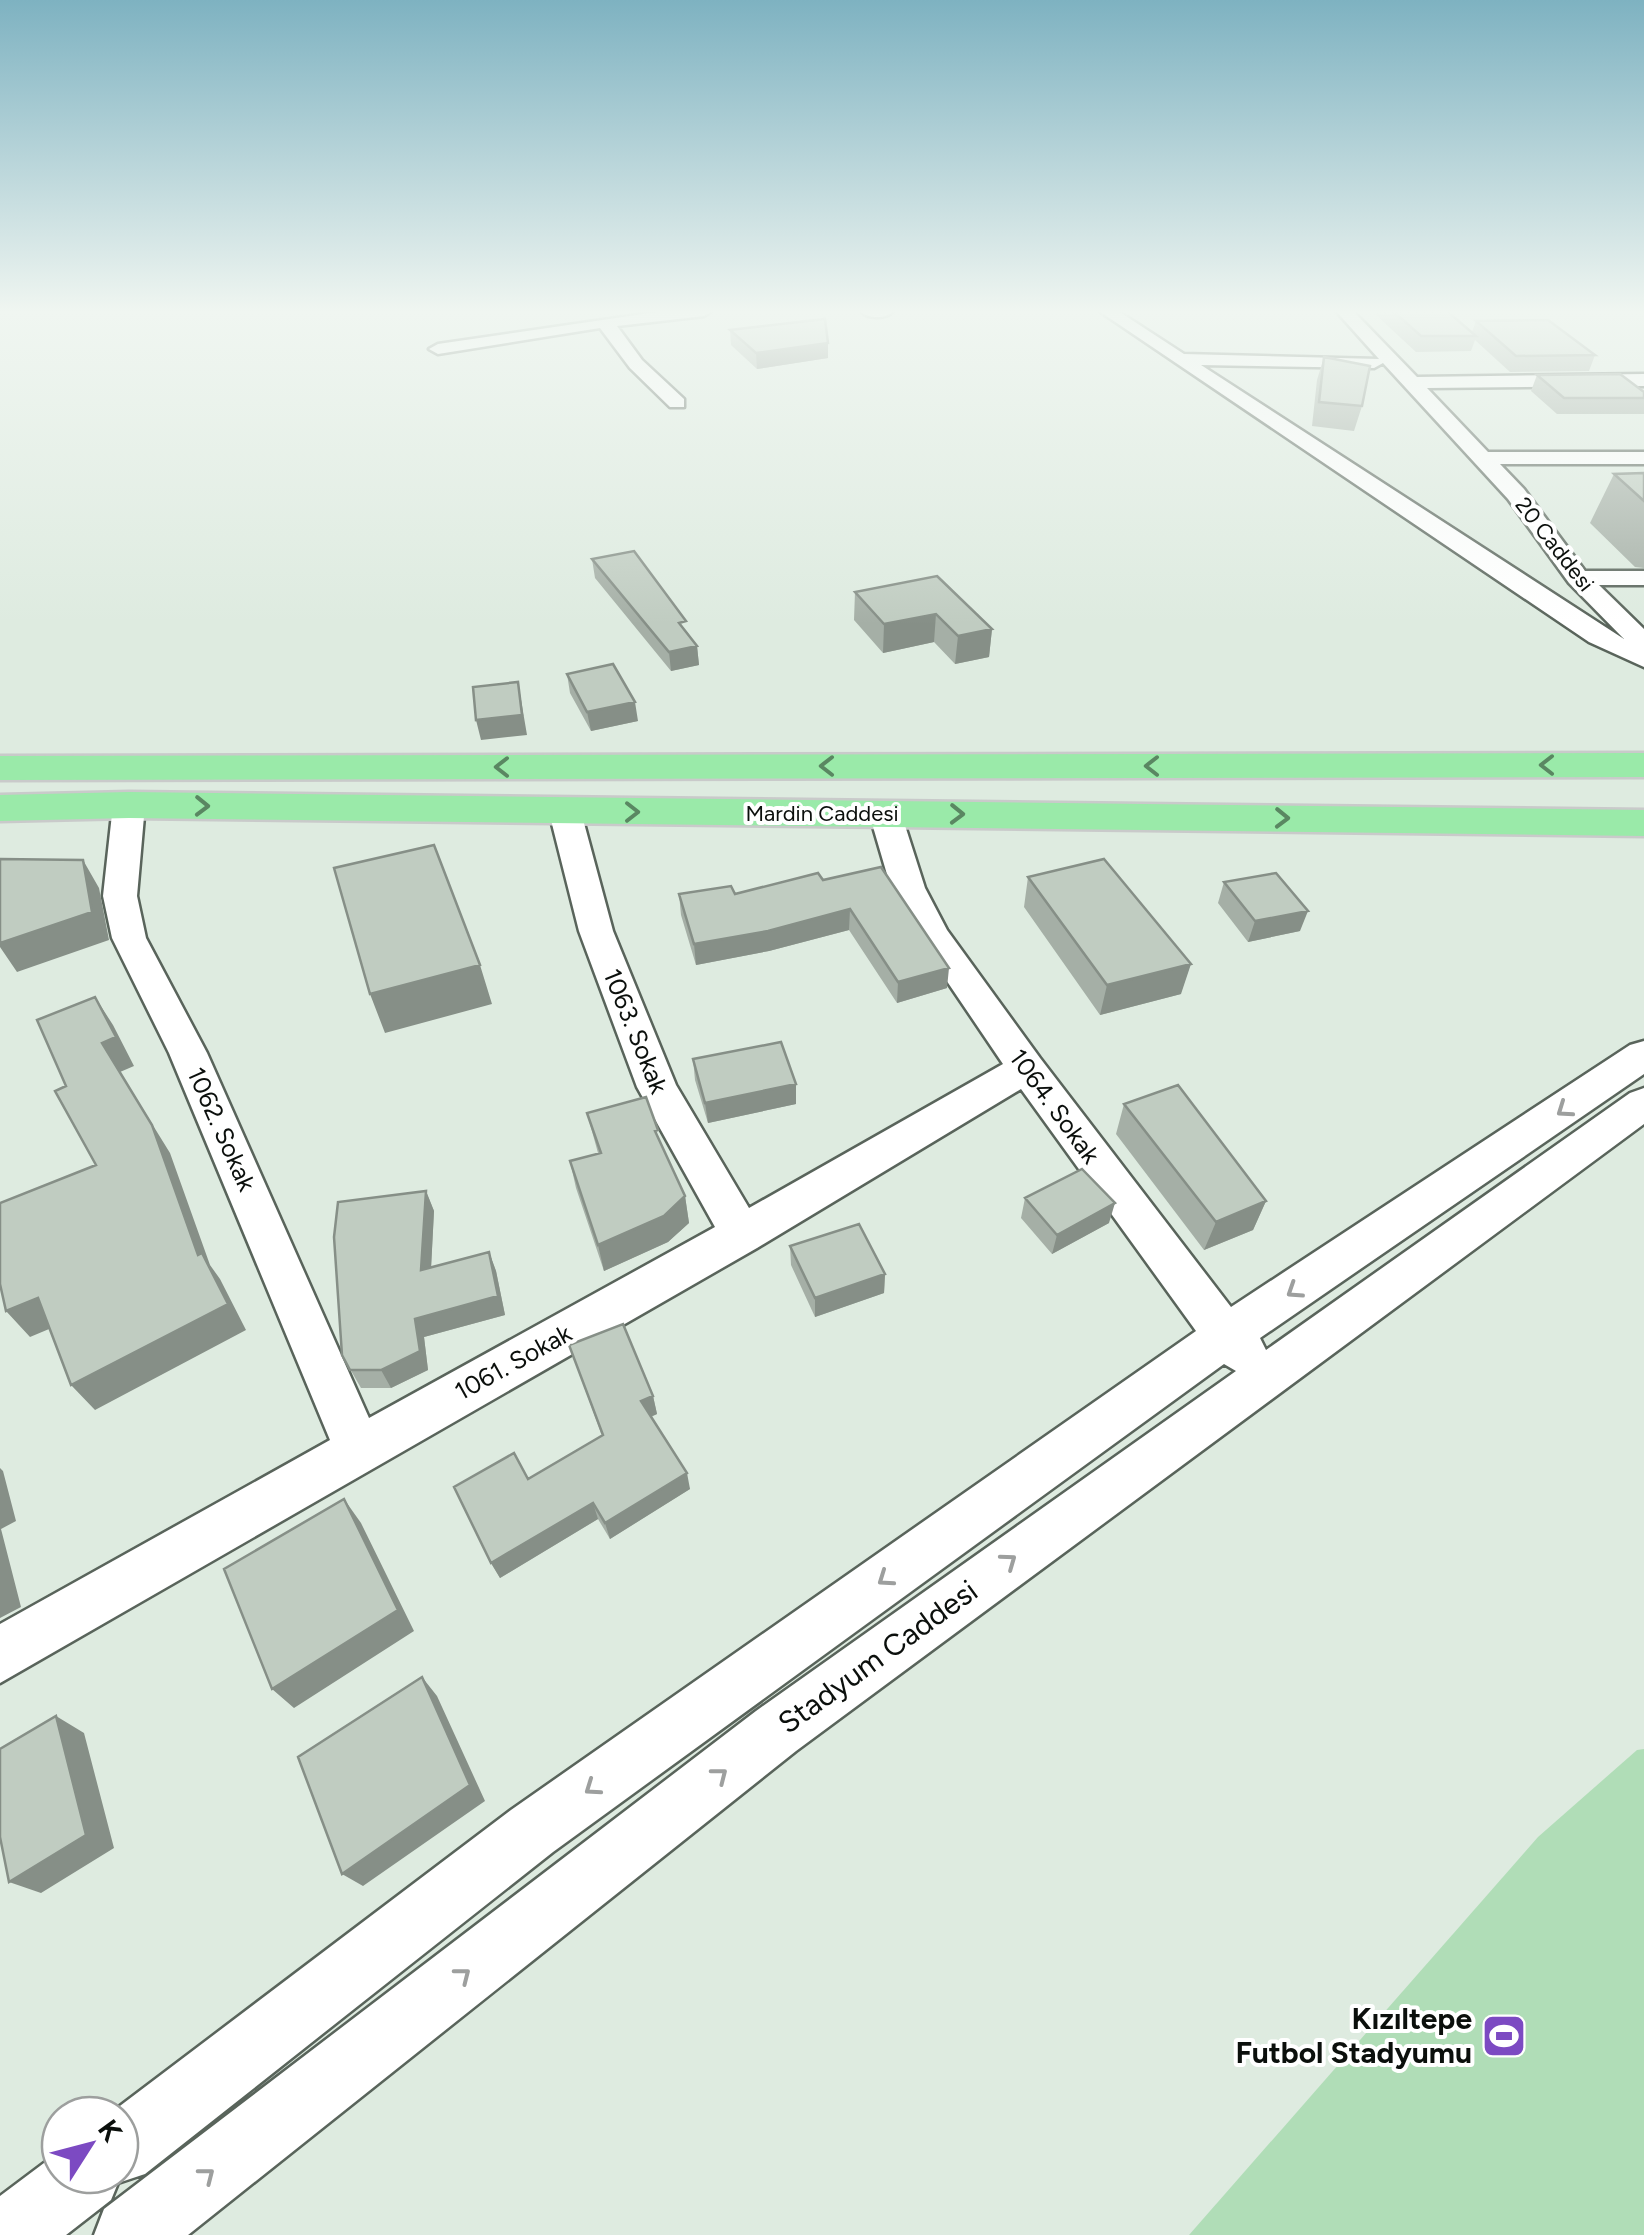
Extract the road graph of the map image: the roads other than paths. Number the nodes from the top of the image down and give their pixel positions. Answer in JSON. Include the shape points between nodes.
{"nodes":[{"id":1,"x":1263,"y":415,"type":"edge"},
{"id":2,"x":1442,"y":415,"type":"edge"},
{"id":3,"x":1482,"y":458,"type":"junction"},
{"id":4,"x":1644,"y":458,"type":"edge"},
{"id":5,"x":1578,"y":578,"type":"junction"},
{"id":6,"x":1644,"y":578,"type":"edge"},
{"id":7,"x":1644,"y":644,"type":"edge"},
{"id":8,"x":1644,"y":660,"type":"edge"},
{"id":9,"x":1644,"y":765,"type":"edge"},
{"id":10,"x":0,"y":768,"type":"edge"},
{"id":11,"x":129,"y":805,"type":"junction"},
{"id":12,"x":0,"y":808,"type":"edge"},
{"id":13,"x":564,"y":812,"type":"junction"},
{"id":14,"x":885,"y":813,"type":"junction"},
{"id":15,"x":1644,"y":823,"type":"edge"},
{"id":16,"x":1644,"y":1055,"type":"edge"},
{"id":17,"x":1026,"y":1068,"type":"junction"},
{"id":18,"x":1644,"y":1103,"type":"edge"},
{"id":19,"x":742,"y":1235,"type":"junction"},
{"id":20,"x":1226,"y":1336,"type":"junction"},
{"id":21,"x":1266,"y":1374,"type":"junction"},
{"id":22,"x":358,"y":1449,"type":"junction"},
{"id":23,"x":0,"y":1655,"type":"edge"},
{"id":24,"x":140,"y":2134,"type":"edge"},
{"id":25,"x":60,"y":2195,"type":"edge"},
{"id":26,"x":8,"y":2235,"type":"edge"},
{"id":27,"x":130,"y":2235,"type":"edge"}],
"edges":[{"from":1,"to":8,"type":"street"},
{"from":2,"to":3,"type":"street","name":"20 Caddesi"},
{"from":3,"to":4,"type":"street"},
{"from":3,"to":5,"type":"street","name":"20 Caddesi"},
{"from":5,"to":6,"type":"street"},
{"from":5,"to":7,"type":"street","name":"20 Caddesi"},
{"from":9,"to":10,"type":"highway","name":"Mardin Caddesi","one_way":true},
{"from":11,"to":12,"type":"highway","name":"Mardin Caddesi"},
{"from":11,"to":13,"type":"highway","name":"Mardin Caddesi","one_way":true},
{"from":11,"to":22,"type":"street","name":"1062. Sokak","via":[[120,896],[130,938],[188,1053]]},
{"from":13,"to":14,"type":"highway","name":"Mardin Caddesi","one_way":true},
{"from":13,"to":19,"type":"street","name":"1063. Sokak","via":[[596,931],[657,1087]]},
{"from":14,"to":15,"type":"highway","name":"Mardin Caddesi","one_way":true},
{"from":14,"to":17,"type":"street","name":"1064. Sokak","via":[[908,888],[932,934]]},
{"from":16,"to":20,"type":"street","one_way":true},
{"from":17,"to":19,"type":"street","name":"1061. Sokak"},
{"from":17,"to":20,"type":"street","name":"1064. Sokak"},
{"from":18,"to":21,"type":"street","name":"Stadyum Caddesi"},
{"from":19,"to":22,"type":"street","name":"1061. Sokak"},
{"from":20,"to":21,"type":"street","name":"1064. Sokak"},
{"from":20,"to":24,"type":"street","one_way":true,"via":[[532,1831]]},
{"from":27,"to":21,"type":"street","name":"Stadyum Caddesi","one_way":true,"via":[[776,1731]]},
{"from":22,"to":23,"type":"street","name":"1061. Sokak"},
{"from":25,"to":26,"type":"street"}]}
